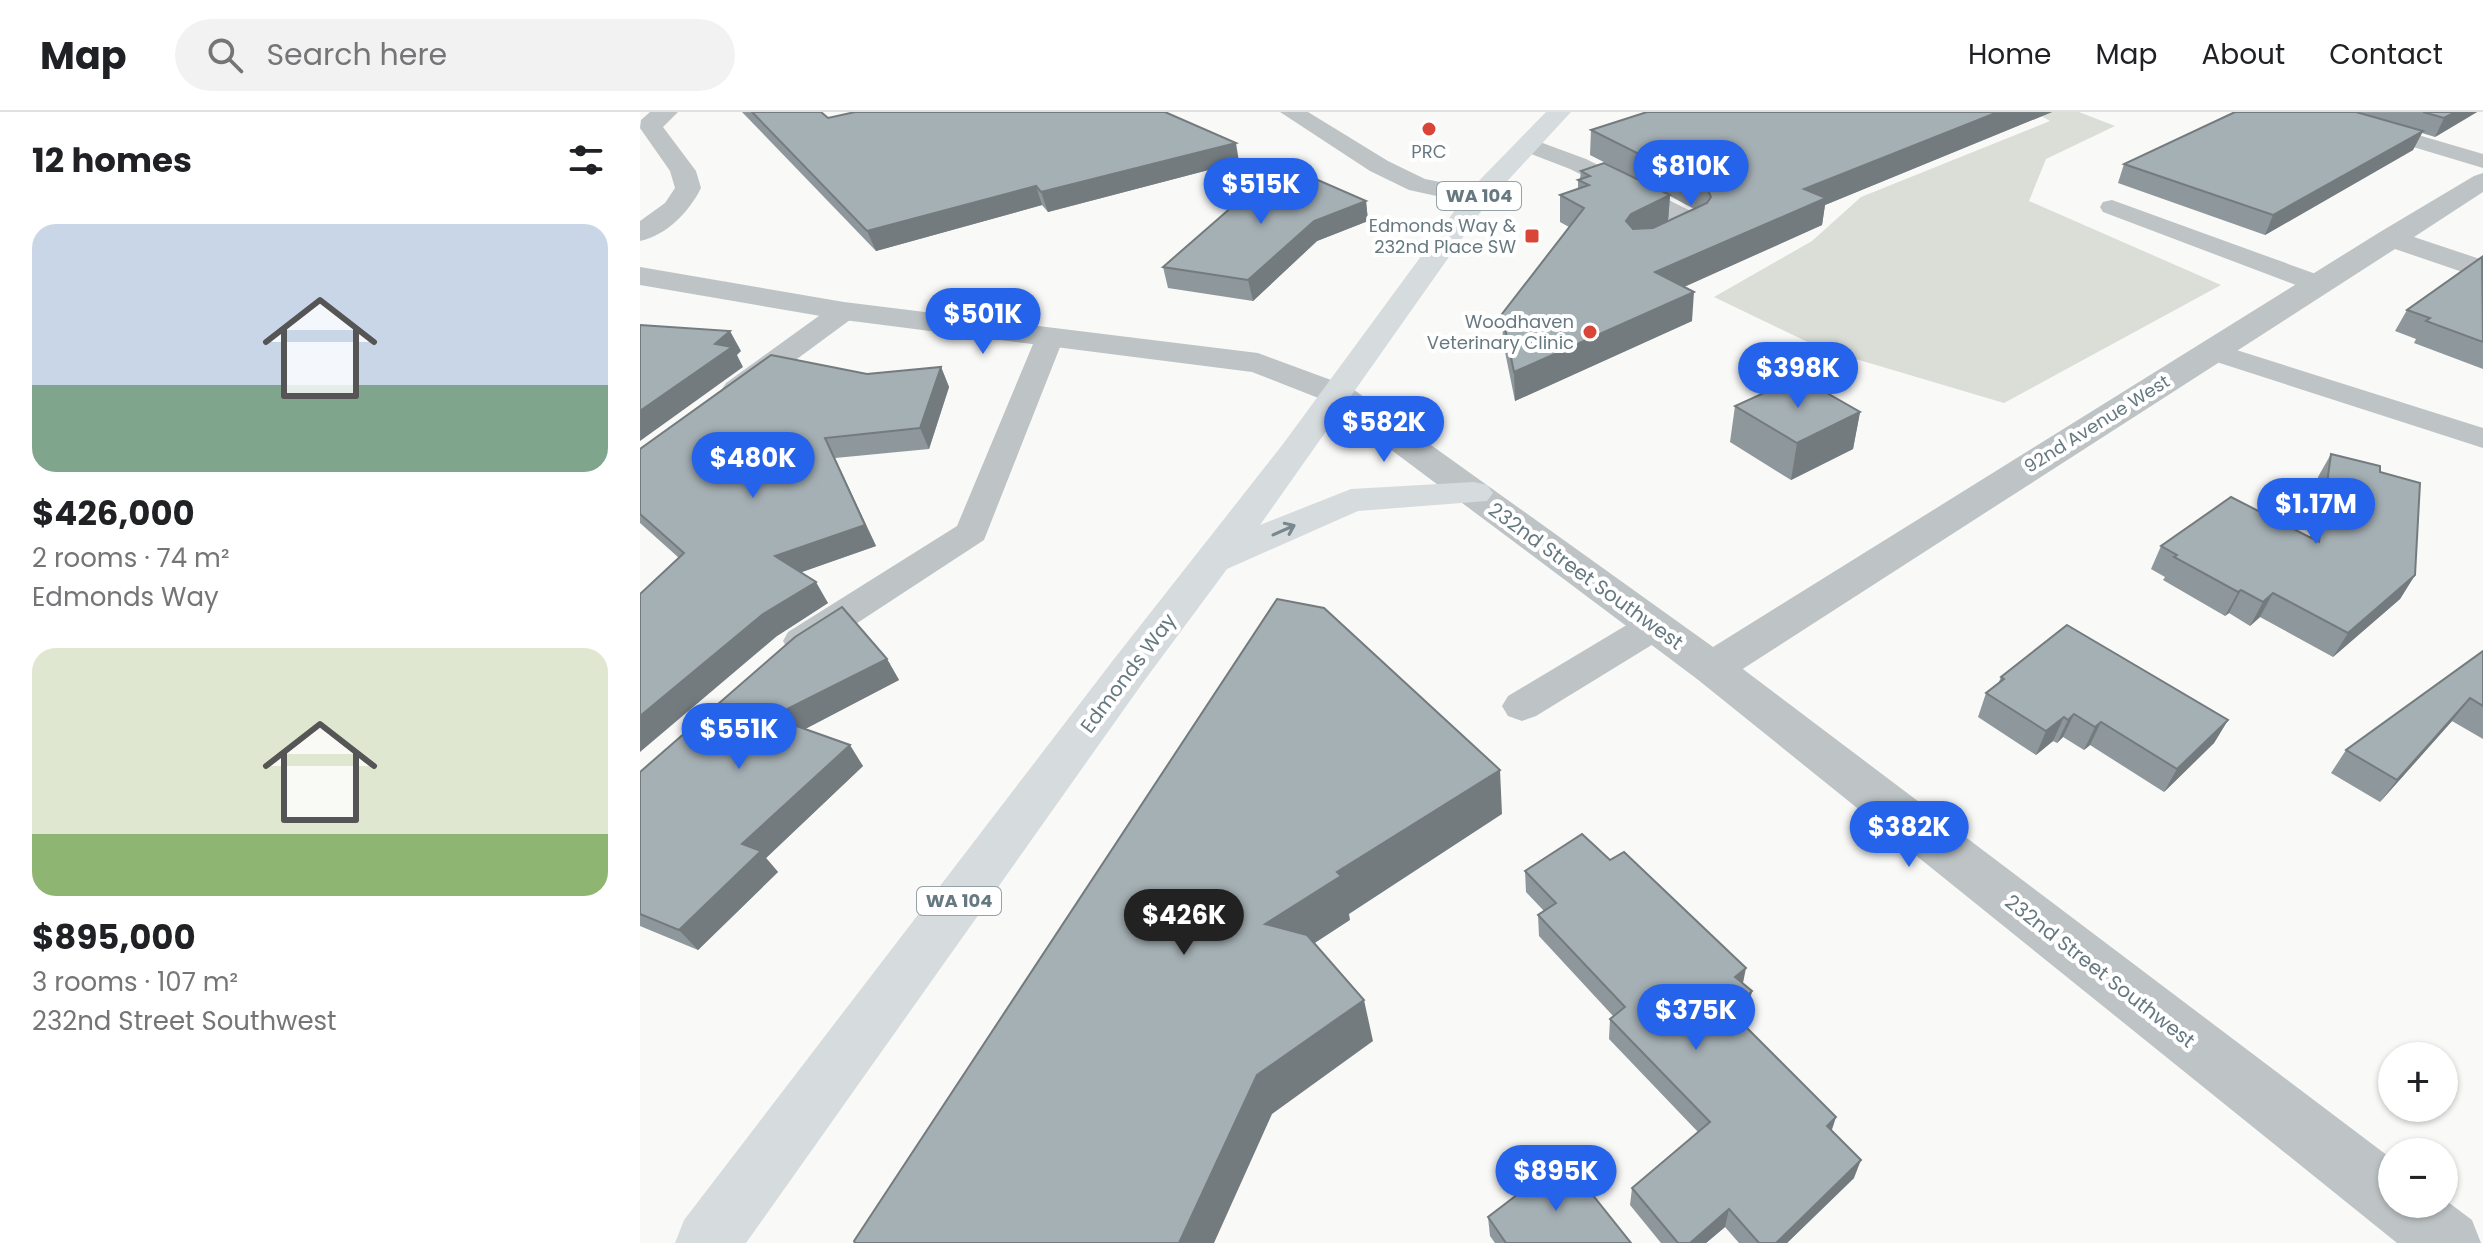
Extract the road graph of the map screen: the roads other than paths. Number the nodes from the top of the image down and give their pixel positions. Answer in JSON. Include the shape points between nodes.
{"nodes":[{"id":1,"x":1292,"y":112,"type":"edge"},
{"id":2,"x":1559,"y":112,"type":"edge"},
{"id":3,"x":2317,"y":112,"type":"edge"},
{"id":4,"x":664,"y":113,"type":"edge"},
{"id":5,"x":1529,"y":145,"type":"junction"},
{"id":6,"x":2483,"y":161,"type":"edge"},
{"id":7,"x":2483,"y":181,"type":"edge"},
{"id":8,"x":1478,"y":197,"type":"junction"},
{"id":9,"x":2112,"y":207,"type":"dead end"},
{"id":10,"x":640,"y":233,"type":"edge"},
{"id":11,"x":2390,"y":238,"type":"junction"},
{"id":12,"x":1641,"y":248,"type":"edge"},
{"id":13,"x":2483,"y":270,"type":"edge"},
{"id":14,"x":640,"y":276,"type":"edge"},
{"id":15,"x":2318,"y":284,"type":"junction"},
{"id":16,"x":844,"y":311,"type":"junction"},
{"id":17,"x":1050,"y":337,"type":"junction"},
{"id":18,"x":2211,"y":351,"type":"junction"},
{"id":19,"x":1338,"y":394,"type":"junction"},
{"id":20,"x":716,"y":405,"type":"edge"},
{"id":21,"x":2483,"y":438,"type":"edge"},
{"id":22,"x":1474,"y":493,"type":"junction"},
{"id":23,"x":1212,"y":561,"type":"junction"},
{"id":24,"x":1654,"y":626,"type":"junction"},
{"id":25,"x":781,"y":658,"type":"edge"},
{"id":26,"x":1712,"y":668,"type":"junction"},
{"id":27,"x":1522,"y":706,"type":"dead end"},
{"id":28,"x":2378,"y":1187,"type":"edge"},
{"id":29,"x":2417,"y":1218,"type":"edge"},
{"id":30,"x":707,"y":1243,"type":"edge"},
{"id":31,"x":2449,"y":1243,"type":"edge"}],
"edges":[{"from":1,"to":8,"type":"street","via":[[1418,185]]},
{"from":2,"to":5,"type":"main road","name":"Edmonds Way","number":"WA 104"},
{"from":3,"to":6,"type":"lane"},
{"from":4,"to":10,"type":"street","via":[[651,127],[683,171],[688,188],[681,204]]},
{"from":5,"to":8,"type":"main road","name":"Edmonds Way","number":"WA 104"},
{"from":5,"to":12,"type":"lane","via":[[1694,222]]},
{"from":7,"to":11,"type":"street","name":"92nd Avenue West"},
{"from":8,"to":19,"type":"main road","name":"Edmonds Way","number":"WA 104"},
{"from":9,"to":15,"type":"lane"},
{"from":11,"to":13,"type":"street"},
{"from":11,"to":15,"type":"street","name":"92nd Avenue West"},
{"from":14,"to":16,"type":"street","name":"232nd Street Southwest"},
{"from":15,"to":18,"type":"street","name":"92nd Avenue West"},
{"from":16,"to":17,"type":"street","name":"232nd Street Southwest"},
{"from":16,"to":20,"type":"lane"},
{"from":17,"to":19,"type":"street","name":"232nd Street Southwest","via":[[1258,363]]},
{"from":17,"to":25,"type":"lane","via":[[972,532]]},
{"from":18,"to":21,"type":"lane"},
{"from":18,"to":26,"type":"street","name":"92nd Avenue West"},
{"from":19,"to":22,"type":"street","name":"232nd Street Southwest"},
{"from":19,"to":23,"type":"main road","name":"Edmonds Way","number":"WA 104"},
{"from":23,"to":22,"type":"main road","one_way":true,"via":[[1351,500]]},
{"from":22,"to":24,"type":"street","name":"232nd Street Southwest"},
{"from":23,"to":30,"type":"main road","name":"Edmonds Way","number":"WA 104"},
{"from":24,"to":26,"type":"street","name":"232nd Street Southwest"},
{"from":24,"to":27,"type":"lane"},
{"from":26,"to":28,"type":"street","name":"232nd Street Southwest"},
{"from":29,"to":31,"type":"street"}]}
